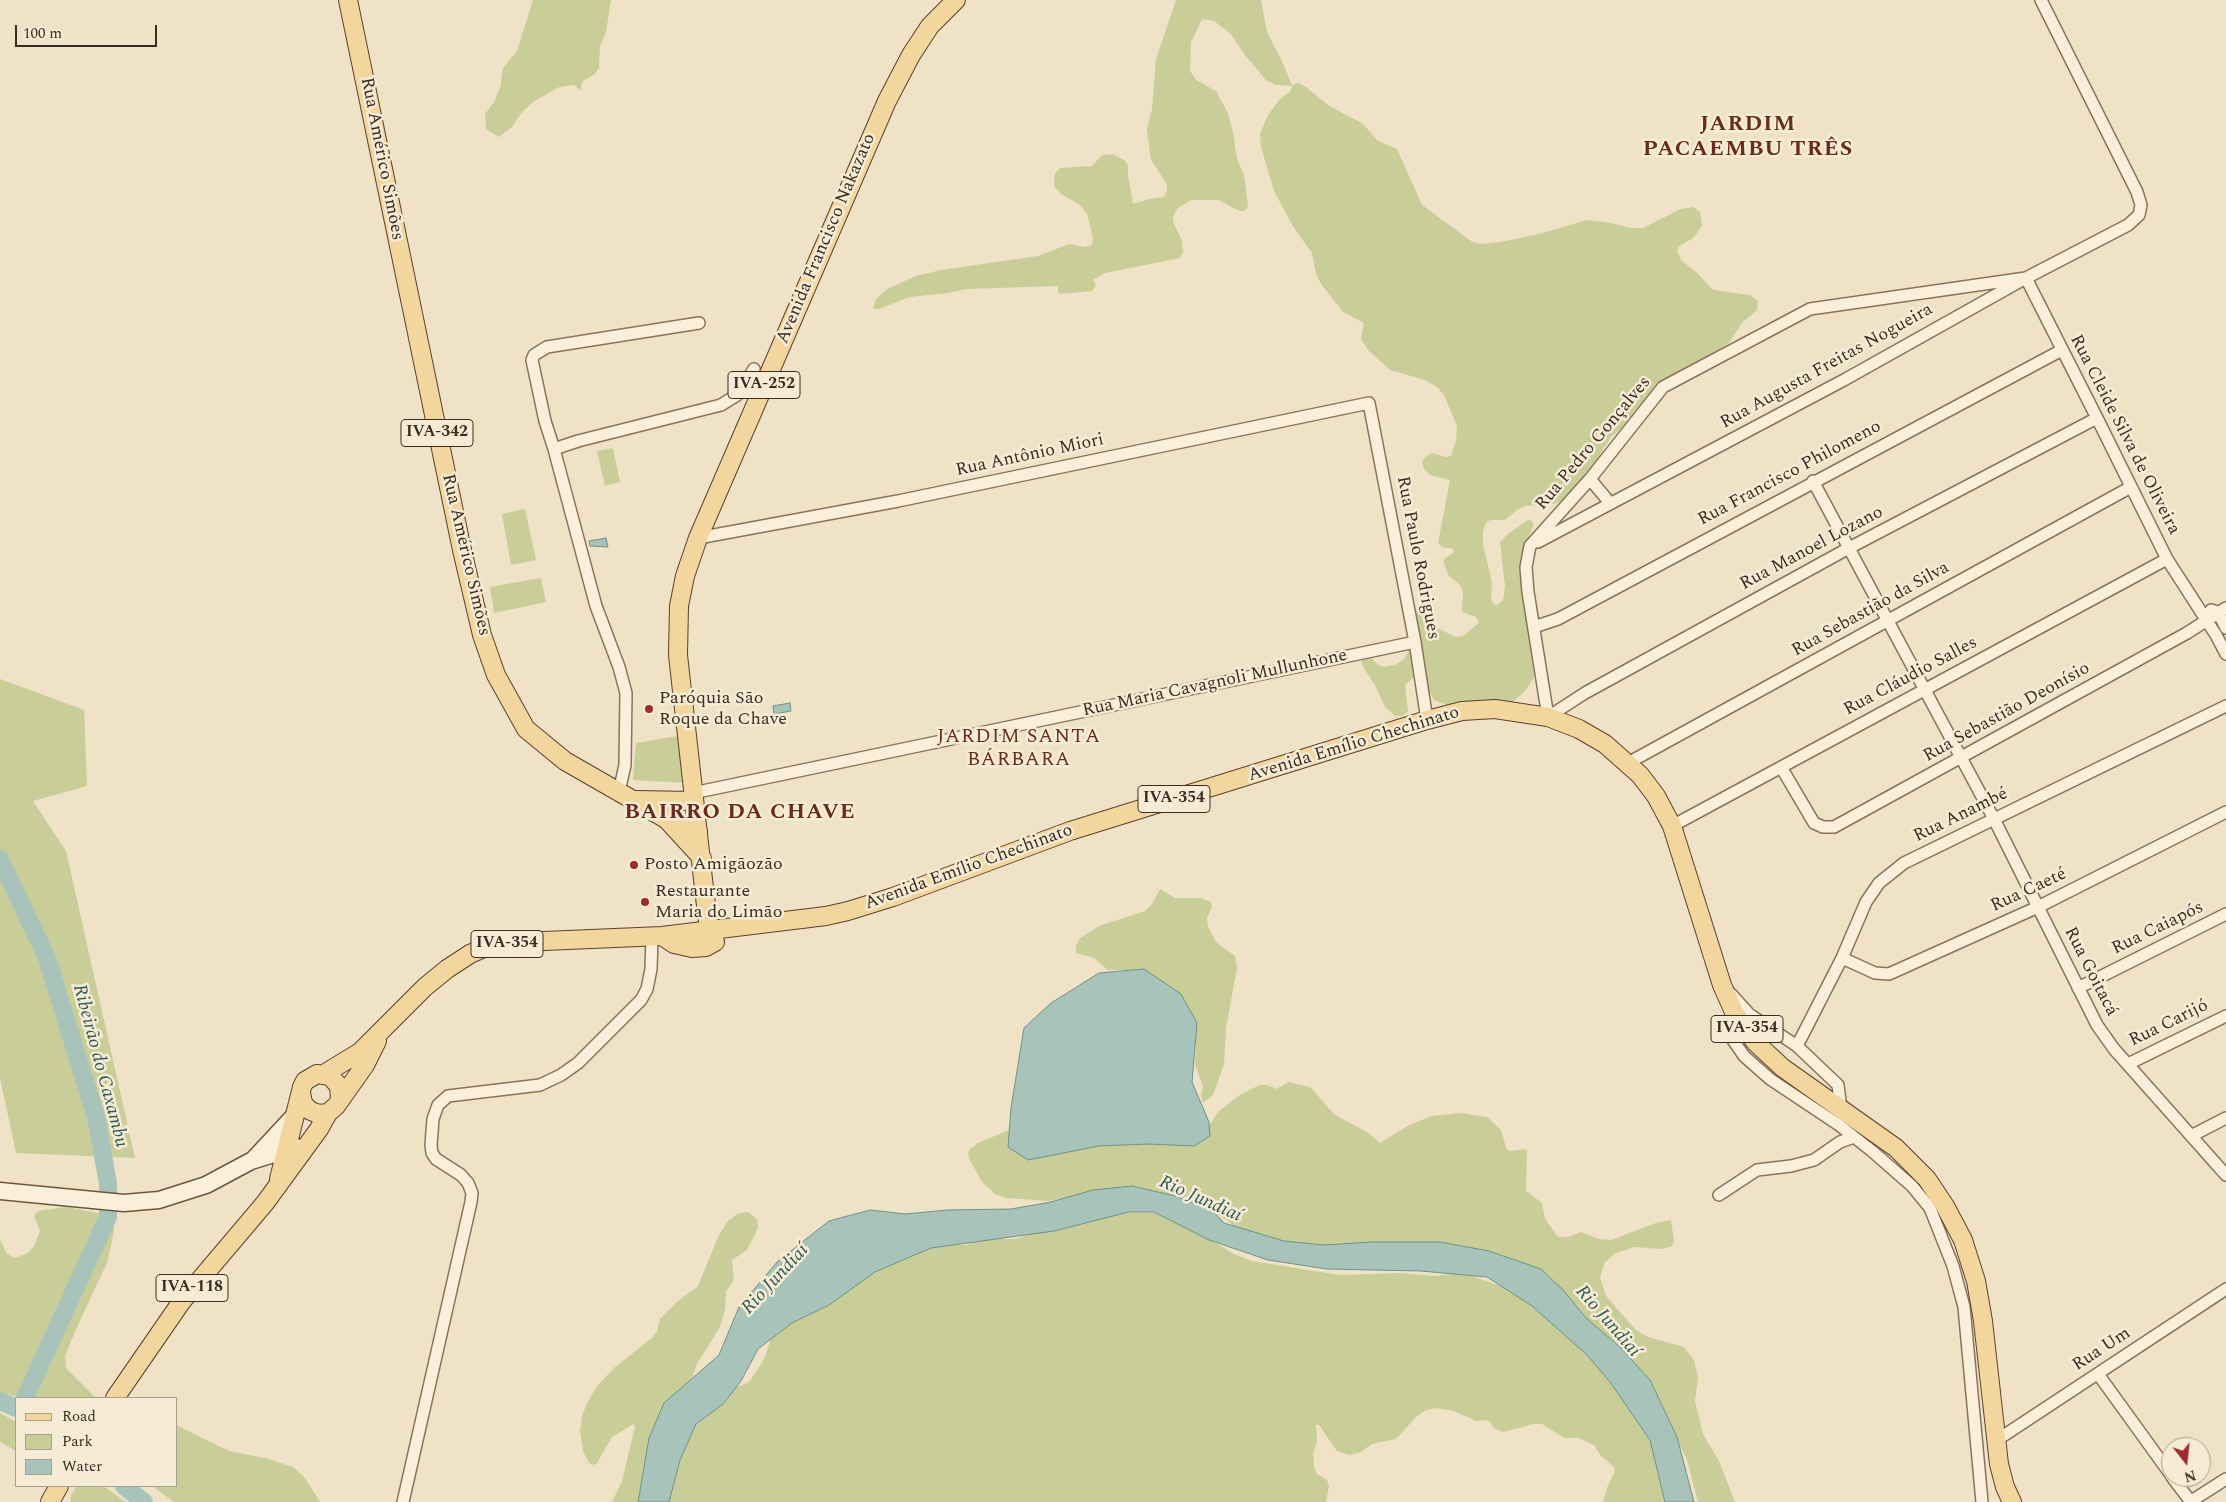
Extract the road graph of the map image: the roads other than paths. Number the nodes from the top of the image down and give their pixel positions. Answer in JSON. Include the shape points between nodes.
{"nodes":[{"id":1,"x":348,"y":0,"type":"edge"},
{"id":2,"x":956,"y":0,"type":"edge"},
{"id":3,"x":2041,"y":0,"type":"edge"},
{"id":4,"x":2026,"y":278,"type":"junction"},
{"id":5,"x":699,"y":323,"type":"dead end"},
{"id":6,"x":2062,"y":350,"type":"junction"},
{"id":7,"x":754,"y":369,"type":"dead end"},
{"id":8,"x":1369,"y":403,"type":"joint"},
{"id":9,"x":2097,"y":418,"type":"junction"},
{"id":10,"x":554,"y":449,"type":"junction"},
{"id":11,"x":1590,"y":479,"type":"junction"},
{"id":12,"x":1813,"y":481,"type":"junction"},
{"id":13,"x":2131,"y":487,"type":"junction"},
{"id":14,"x":1610,"y":503,"type":"junction"},
{"id":15,"x":698,"y":538,"type":"junction"},
{"id":16,"x":1530,"y":546,"type":"junction"},
{"id":17,"x":1849,"y":548,"type":"junction"},
{"id":18,"x":2166,"y":559,"type":"junction"},
{"id":19,"x":2198,"y":605,"type":"junction"},
{"id":20,"x":2222,"y":610,"type":"edge"},
{"id":21,"x":1887,"y":621,"type":"junction"},
{"id":22,"x":2205,"y":621,"type":"junction"},
{"id":23,"x":1534,"y":628,"type":"junction"},
{"id":24,"x":2226,"y":628,"type":"edge"},
{"id":25,"x":1415,"y":642,"type":"junction"},
{"id":26,"x":2226,"y":654,"type":"edge"},
{"id":27,"x":1924,"y":690,"type":"junction"},
{"id":28,"x":2226,"y":706,"type":"edge"},
{"id":29,"x":1548,"y":717,"type":"junction"},
{"id":30,"x":1427,"y":720,"type":"junction"},
{"id":31,"x":1960,"y":760,"type":"junction"},
{"id":32,"x":1628,"y":763,"type":"junction"},
{"id":33,"x":1782,"y":767,"type":"junction"},
{"id":34,"x":619,"y":792,"type":"junction"},
{"id":35,"x":693,"y":797,"type":"junction"},
{"id":36,"x":636,"y":800,"type":"junction"},
{"id":37,"x":2226,"y":812,"type":"edge"},
{"id":38,"x":666,"y":819,"type":"junction"},
{"id":39,"x":1994,"y":819,"type":"junction"},
{"id":40,"x":1672,"y":826,"type":"junction"},
{"id":41,"x":698,"y":831,"type":"junction"},
{"id":42,"x":702,"y":858,"type":"junction"},
{"id":43,"x":2038,"y":907,"type":"junction"},
{"id":44,"x":2226,"y":914,"type":"edge"},
{"id":45,"x":657,"y":936,"type":"junction"},
{"id":46,"x":707,"y":938,"type":"junction"},
{"id":47,"x":1842,"y":958,"type":"junction"},
{"id":48,"x":1722,"y":985,"type":"junction"},
{"id":49,"x":2078,"y":988,"type":"junction"},
{"id":50,"x":2226,"y":1016,"type":"edge"},
{"id":51,"x":1741,"y":1022,"type":"junction"},
{"id":52,"x":383,"y":1031,"type":"junction"},
{"id":53,"x":1797,"y":1046,"type":"junction"},
{"id":54,"x":2128,"y":1064,"type":"junction"},
{"id":55,"x":324,"y":1074,"type":"junction"},
{"id":56,"x":300,"y":1093,"type":"junction"},
{"id":57,"x":340,"y":1099,"type":"junction"},
{"id":58,"x":1841,"y":1109,"type":"junction"},
{"id":59,"x":328,"y":1113,"type":"junction"},
{"id":60,"x":294,"y":1116,"type":"junction"},
{"id":61,"x":2226,"y":1118,"type":"edge"},
{"id":62,"x":2191,"y":1136,"type":"junction"},
{"id":63,"x":1854,"y":1137,"type":"junction"},
{"id":64,"x":308,"y":1144,"type":"junction"},
{"id":65,"x":285,"y":1151,"type":"junction"},
{"id":66,"x":251,"y":1161,"type":"junction"},
{"id":67,"x":2226,"y":1175,"type":"edge"},
{"id":68,"x":278,"y":1185,"type":"junction"},
{"id":69,"x":0,"y":1191,"type":"edge"},
{"id":70,"x":1719,"y":1195,"type":"dead end"},
{"id":71,"x":2226,"y":1289,"type":"edge"},
{"id":72,"x":2098,"y":1374,"type":"junction"},
{"id":73,"x":116,"y":1397,"type":"edge"},
{"id":74,"x":1997,"y":1440,"type":"junction"},
{"id":75,"x":2161,"y":1461,"type":"edge"},
{"id":76,"x":1999,"y":1464,"type":"junction"},
{"id":77,"x":2226,"y":1480,"type":"edge"},
{"id":78,"x":1981,"y":1481,"type":"junction"},
{"id":79,"x":58,"y":1487,"type":"edge"},
{"id":80,"x":2180,"y":1487,"type":"edge"},
{"id":81,"x":50,"y":1502,"type":"edge"},
{"id":82,"x":403,"y":1502,"type":"edge"},
{"id":83,"x":1982,"y":1502,"type":"edge"},
{"id":84,"x":2012,"y":1502,"type":"edge"},
{"id":85,"x":2190,"y":1502,"type":"edge"}],
"edges":[{"from":1,"to":34,"type":"main road","name":"Rua Américo Simões","number":"IVA-342","via":[[482,635],[496,675],[526,729],[574,768]]},
{"from":2,"to":15,"type":"main road","name":"Avenida Francisco Nakazato","number":"IVA-252","via":[[930,26],[887,101]]},
{"from":3,"to":4,"type":"street","name":"Rua Augusta Freitas Nogueira","via":[[2141,205],[2139,215],[2128,225]]},
{"from":4,"to":6,"type":"street","name":"Rua Cleide Silva de Oliveira"},
{"from":4,"to":11,"type":"street","name":"Rua Pedro Gonçalves","via":[[1810,309],[1663,387]]},
{"from":4,"to":14,"type":"street","name":"Rua Augusta Freitas Nogueira","via":[[1844,380]]},
{"from":5,"to":10,"type":"street","via":[[547,347],[534,354],[532,360]]},
{"from":6,"to":9,"type":"street","name":"Rua Cleide Silva de Oliveira"},
{"from":6,"to":12,"type":"street","name":"Rua Francisco Philomeno"},
{"from":7,"to":10,"type":"street","via":[[737,395],[721,405]]},
{"from":8,"to":15,"type":"street","name":"Rua Antônio Miori","via":[[907,499]]},
{"from":8,"to":25,"type":"street","name":"Rua Paulo Rodrigues"},
{"from":9,"to":13,"type":"street","name":"Rua Cleide Silva de Oliveira"},
{"from":9,"to":17,"type":"street","name":"Rua Manoel Lozano"},
{"from":10,"to":34,"type":"street","via":[[596,606],[626,692],[625,765]]},
{"from":11,"to":14,"type":"street"},
{"from":11,"to":16,"type":"street","name":"Rua Pedro Gonçalves"},
{"from":12,"to":17,"type":"street","name":"Rua Goitacá"},
{"from":12,"to":23,"type":"street","name":"Rua Francisco Philomeno","via":[[1558,619]]},
{"from":13,"to":18,"type":"street","name":"Rua Cleide Silva de Oliveira"},
{"from":13,"to":21,"type":"street","name":"Rua Sebastião da Silva"},
{"from":14,"to":16,"type":"street","name":"Rua Augusta Freitas Nogueira"},
{"from":15,"to":35,"type":"main road","name":"Avenida Francisco Nakazato","number":"IVA-252","via":[[685,576],[678,635]]},
{"from":16,"to":23,"type":"street","via":[[1526,567]]},
{"from":17,"to":21,"type":"street","name":"Rua Goitacá"},
{"from":17,"to":29,"type":"street","name":"Rua Manoel Lozano","via":[[1585,693]]},
{"from":18,"to":19,"type":"street","name":"Rua Cleide Silva de Oliveira"},
{"from":18,"to":27,"type":"street","name":"Rua Cláudio Salles"},
{"from":19,"to":20,"type":"street"},
{"from":19,"to":22,"type":"street","name":"Rua Cleide Silva de Oliveira"},
{"from":20,"to":22,"type":"street","name":"Rua Sebastião Deonísio"},
{"from":20,"to":24,"type":"street"},
{"from":21,"to":27,"type":"street","name":"Rua Goitacá"},
{"from":21,"to":32,"type":"street","name":"Rua Sebastião da Silva"},
{"from":22,"to":26,"type":"street","name":"Rua Cleide Silva de Oliveira"},
{"from":22,"to":31,"type":"street","name":"Rua Sebastião Deonísio"},
{"from":23,"to":29,"type":"street"},
{"from":25,"to":30,"type":"street","name":"Rua Paulo Rodrigues"},
{"from":25,"to":35,"type":"street","name":"Rua Maria Cavagnoli Mullunhone"},
{"from":27,"to":31,"type":"street","name":"Rua Goitacá"},
{"from":27,"to":33,"type":"street","name":"Rua Cláudio Salles"},
{"from":28,"to":39,"type":"street","name":"Rua Anambé"},
{"from":29,"to":30,"type":"main road","name":"Avenida Emílio Chechinato","number":"IVA-354","via":[[1495,709],[1462,711]]},
{"from":29,"to":32,"type":"main road","name":"Avenida Emílio Chechinato","number":"IVA-354","via":[[1579,729]]},
{"from":30,"to":46,"type":"main road","name":"Avenida Emílio Chechinato","number":"IVA-354","via":[[1075,829],[848,911],[736,927]]},
{"from":31,"to":33,"type":"street","name":"Rua Sebastião Deonísio","via":[[1834,828],[1814,823]]},
{"from":31,"to":39,"type":"street","name":"Rua Goitacá"},
{"from":32,"to":40,"type":"main road","name":"Avenida Emílio Chechinato","number":"IVA-354","via":[[1656,796]]},
{"from":33,"to":40,"type":"street","name":"Rua Cláudio Salles"},
{"from":34,"to":36,"type":"main road","name":"Rua Américo Simões","number":"IVA-342"},
{"from":35,"to":36,"type":"main road","name":"Rua Maria Cavagnoli Mullunhone"},
{"from":35,"to":41,"type":"main road","name":"Avenida Francisco Nakazato","number":"IVA-252"},
{"from":36,"to":38,"type":"main road","name":"Rua Américo Simões"},
{"from":37,"to":43,"type":"street","name":"Rua Caeté"},
{"from":38,"to":41,"type":"main road","name":"Rua Américo Simões"},
{"from":38,"to":42,"type":"main road"},
{"from":39,"to":43,"type":"street","name":"Rua Goitacá"},
{"from":39,"to":47,"type":"street","name":"Rua Anambé","via":[[1904,863],[1879,883],[1866,902]]},
{"from":40,"to":48,"type":"main road","name":"Avenida Emílio Chechinato","number":"IVA-354"},
{"from":41,"to":42,"type":"main road","name":"Avenida Francisco Nakazato","number":"IVA-252"},
{"from":42,"to":46,"type":"main road","name":"Avenida Francisco Nakazato","number":"IVA-252"},
{"from":43,"to":47,"type":"street","name":"Rua Caeté","via":[[1889,974],[1875,973]]},
{"from":43,"to":49,"type":"street","name":"Rua Goitacá"},
{"from":44,"to":49,"type":"street","name":"Rua Caiapós"},
{"from":45,"to":46,"type":"main road","name":"Avenida Emílio Chechinato","via":[[682,946]]},
{"from":45,"to":52,"type":"main road","number":"IVA-354","via":[[486,947],[447,969]]},
{"from":45,"to":82,"type":"street","via":[[644,995],[578,1063],[540,1085],[448,1096],[438,1104],[433,1119],[432,1154],[436,1160],[462,1175],[472,1193]]},
{"from":47,"to":53,"type":"street","name":"Rua Anambé"},
{"from":48,"to":51,"type":"main road","name":"Avenida Emílio Chechinato","number":"IVA-354"},
{"from":48,"to":53,"type":"street","via":[[1749,1014]]},
{"from":49,"to":54,"type":"street","name":"Rua Goitacá","via":[[2097,1025]]},
{"from":50,"to":54,"type":"street","name":"Rua Carijó"},
{"from":51,"to":58,"type":"main road","name":"Avenida Emílio Chechinato","number":"IVA-354","via":[[1756,1043],[1783,1068]]},
{"from":51,"to":63,"type":"street","via":[[1730,1030],[1744,1056],[1770,1079]]},
{"from":52,"to":55,"type":"main road","number":"IVA-354","via":[[360,1052]]},
{"from":52,"to":57,"type":"main road","number":"IVA-354","via":[[365,1065]]},
{"from":53,"to":58,"type":"street","via":[[1838,1085]]},
{"from":54,"to":62,"type":"street","name":"Rua Goitacá"},
{"from":55,"to":56,"type":"main road","via":[[311,1076]]},
{"from":55,"to":57,"type":"main road","via":[[336,1080]]},
{"from":56,"to":59,"type":"main road","via":[[302,1103],[309,1110],[318,1114]]},
{"from":56,"to":60,"type":"main road","number":"IVA-118"},
{"from":57,"to":59,"type":"main road"},
{"from":58,"to":74,"type":"main road","name":"Avenida Emílio Chechinato","number":"IVA-354","via":[[1896,1148],[1927,1179],[1963,1240],[1976,1281],[1983,1321]]},
{"from":59,"to":64,"type":"main road","number":"IVA-118"},
{"from":60,"to":65,"type":"main road","number":"IVA-118"},
{"from":60,"to":66,"type":"main road"},
{"from":61,"to":62,"type":"street"},
{"from":62,"to":67,"type":"street","name":"Rua Goitacá"},
{"from":63,"to":70,"type":"street","via":[[1840,1142],[1814,1160],[1757,1170]]},
{"from":63,"to":78,"type":"street","via":[[1912,1186],[1930,1208],[1953,1266],[1964,1308]]},
{"from":64,"to":65,"type":"main road"},
{"from":64,"to":68,"type":"main road","number":"IVA-118"},
{"from":65,"to":66,"type":"main road"},
{"from":65,"to":68,"type":"main road","number":"IVA-118"},
{"from":66,"to":69,"type":"main road","via":[[229,1175],[159,1200],[124,1203]]},
{"from":68,"to":73,"type":"main road","number":"IVA-118","via":[[182,1301]]},
{"from":71,"to":72,"type":"street","name":"Rua Um"},
{"from":72,"to":74,"type":"street","name":"Rua Um"},
{"from":72,"to":75,"type":"street"},
{"from":74,"to":76,"type":"main road","name":"Avenida Emílio Chechinato","number":"IVA-354"},
{"from":76,"to":78,"type":"street"},
{"from":76,"to":84,"type":"main road","name":"Avenida Emílio Chechinato","number":"IVA-354"},
{"from":77,"to":85,"type":"street"},
{"from":78,"to":83,"type":"street"},
{"from":79,"to":81,"type":"main road"},
{"from":80,"to":85,"type":"street"}]}
